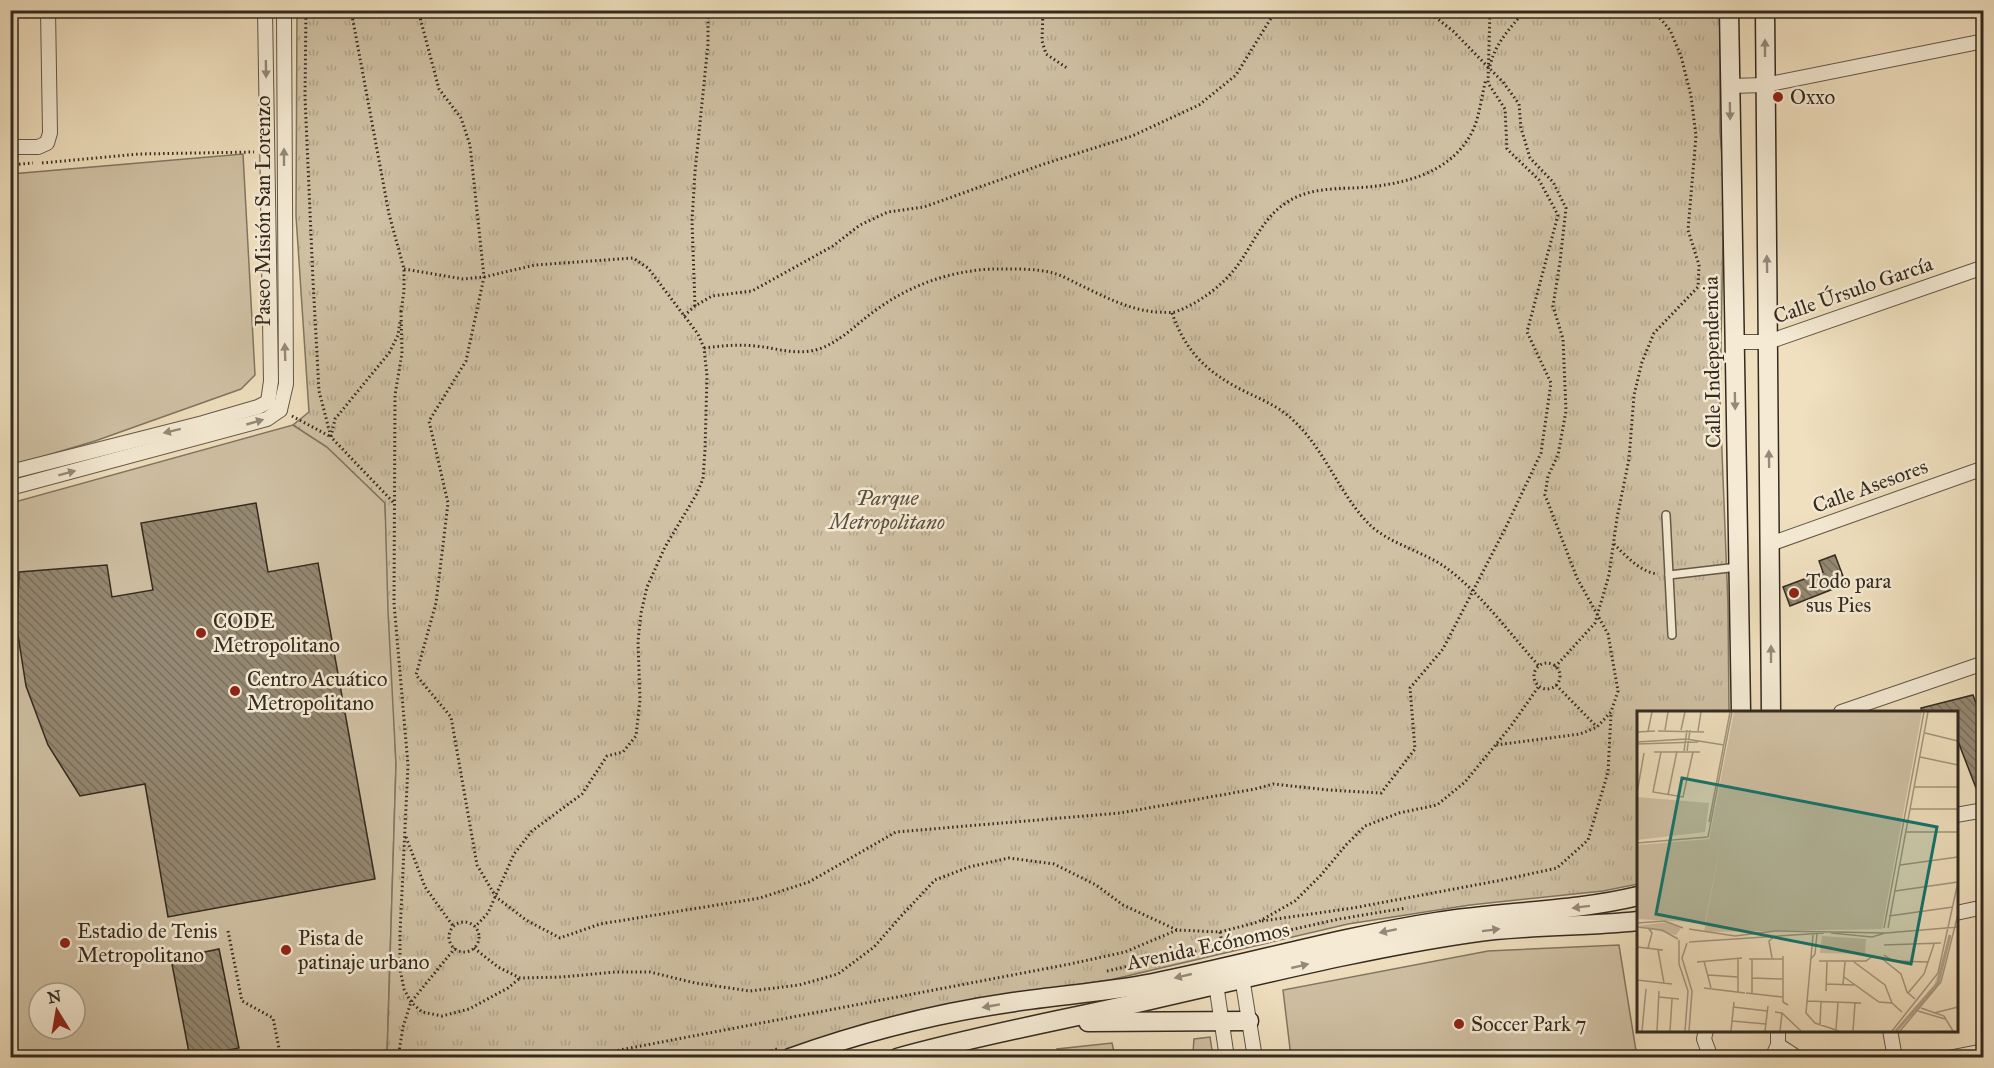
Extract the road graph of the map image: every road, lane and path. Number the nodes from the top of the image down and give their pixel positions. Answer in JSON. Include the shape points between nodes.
{"nodes":[{"id":1,"x":48,"y":10,"type":"edge"},
{"id":2,"x":265,"y":10,"type":"edge"},
{"id":3,"x":284,"y":10,"type":"edge"},
{"id":4,"x":306,"y":10,"type":"edge"},
{"id":5,"x":351,"y":10,"type":"edge"},
{"id":6,"x":418,"y":10,"type":"edge"},
{"id":7,"x":708,"y":10,"type":"edge"},
{"id":8,"x":1043,"y":10,"type":"edge"},
{"id":9,"x":1276,"y":10,"type":"edge"},
{"id":10,"x":1330,"y":10,"type":"edge"},
{"id":11,"x":1444,"y":10,"type":"edge"},
{"id":12,"x":1490,"y":10,"type":"edge"},
{"id":13,"x":1525,"y":10,"type":"edge"},
{"id":14,"x":1653,"y":10,"type":"edge"},
{"id":15,"x":1729,"y":10,"type":"edge"},
{"id":16,"x":1765,"y":10,"type":"edge"},
{"id":17,"x":1434,"y":17,"type":"junction"},
{"id":18,"x":1983,"y":41,"type":"edge"},
{"id":19,"x":1489,"y":67,"type":"junction"},
{"id":20,"x":1067,"y":68,"type":"dead end"},
{"id":21,"x":1487,"y":76,"type":"junction"},
{"id":22,"x":1765,"y":85,"type":"junction"},
{"id":23,"x":1730,"y":86,"type":"junction"},
{"id":24,"x":10,"y":147,"type":"edge"},
{"id":25,"x":267,"y":152,"type":"junction"},
{"id":26,"x":10,"y":165,"type":"edge"},
{"id":27,"x":1983,"y":267,"type":"edge"},
{"id":28,"x":404,"y":269,"type":"junction"},
{"id":29,"x":484,"y":277,"type":"junction"},
{"id":30,"x":695,"y":306,"type":"junction"},
{"id":31,"x":401,"y":311,"type":"junction"},
{"id":32,"x":1172,"y":313,"type":"junction"},
{"id":33,"x":684,"y":316,"type":"junction"},
{"id":34,"x":1734,"y":342,"type":"junction"},
{"id":35,"x":1768,"y":342,"type":"junction"},
{"id":36,"x":704,"y":348,"type":"junction"},
{"id":37,"x":274,"y":406,"type":"junction"},
{"id":38,"x":331,"y":437,"type":"junction"},
{"id":39,"x":1983,"y":468,"type":"edge"},
{"id":40,"x":10,"y":472,"type":"edge"},
{"id":41,"x":10,"y":488,"type":"edge"},
{"id":42,"x":394,"y":503,"type":"junction"},
{"id":43,"x":1666,"y":515,"type":"dead end"},
{"id":44,"x":1614,"y":544,"type":"junction"},
{"id":45,"x":1770,"y":544,"type":"junction"},
{"id":46,"x":1738,"y":567,"type":"junction"},
{"id":47,"x":1669,"y":575,"type":"junction"},
{"id":48,"x":1473,"y":592,"type":"junction"},
{"id":49,"x":1598,"y":613,"type":"junction"},
{"id":50,"x":1672,"y":635,"type":"dead end"},
{"id":51,"x":1983,"y":663,"type":"edge"},
{"id":52,"x":1539,"y":666,"type":"junction"},
{"id":53,"x":1555,"y":667,"type":"junction"},
{"id":54,"x":1556,"y":685,"type":"junction"},
{"id":55,"x":1539,"y":686,"type":"junction"},
{"id":56,"x":1741,"y":711,"type":"edge"},
{"id":57,"x":1771,"y":711,"type":"edge"},
{"id":58,"x":1844,"y":711,"type":"edge"},
{"id":59,"x":1611,"y":712,"type":"junction"},
{"id":60,"x":1597,"y":727,"type":"junction"},
{"id":61,"x":1495,"y":745,"type":"junction"},
{"id":62,"x":1983,"y":810,"type":"edge"},
{"id":63,"x":1958,"y":815,"type":"edge"},
{"id":64,"x":406,"y":835,"type":"junction"},
{"id":65,"x":1637,"y":896,"type":"edge"},
{"id":66,"x":496,"y":897,"type":"junction"},
{"id":67,"x":1983,"y":907,"type":"edge"},
{"id":68,"x":1958,"y":913,"type":"edge"},
{"id":69,"x":1637,"y":921,"type":"edge"},
{"id":70,"x":1258,"y":922,"type":"junction"},
{"id":71,"x":453,"y":926,"type":"junction"},
{"id":72,"x":475,"y":927,"type":"junction"},
{"id":73,"x":1177,"y":930,"type":"junction"},
{"id":74,"x":1438,"y":930,"type":"junction"},
{"id":75,"x":228,"y":931,"type":"dead end"},
{"id":76,"x":455,"y":948,"type":"junction"},
{"id":77,"x":474,"y":948,"type":"junction"},
{"id":78,"x":1241,"y":971,"type":"junction"},
{"id":79,"x":1215,"y":977,"type":"junction"},
{"id":80,"x":520,"y":978,"type":"junction"},
{"id":81,"x":1028,"y":999,"type":"junction"},
{"id":82,"x":411,"y":1002,"type":"junction"},
{"id":83,"x":1056,"y":1022,"type":"junction"},
{"id":84,"x":1222,"y":1022,"type":"junction"},
{"id":85,"x":1249,"y":1022,"type":"junction"},
{"id":86,"x":1033,"y":1026,"type":"junction"},
{"id":87,"x":1706,"y":1032,"type":"edge"},
{"id":88,"x":1778,"y":1032,"type":"edge"},
{"id":89,"x":1890,"y":1032,"type":"edge"},
{"id":90,"x":947,"y":1044,"type":"junction"},
{"id":91,"x":1775,"y":1051,"type":"edge"},
{"id":92,"x":1980,"y":1053,"type":"edge"},
{"id":93,"x":1708,"y":1056,"type":"edge"},
{"id":94,"x":281,"y":1058,"type":"edge"},
{"id":95,"x":398,"y":1058,"type":"edge"},
{"id":96,"x":578,"y":1058,"type":"edge"},
{"id":97,"x":790,"y":1058,"type":"edge"},
{"id":98,"x":897,"y":1058,"type":"edge"},
{"id":99,"x":926,"y":1058,"type":"edge"},
{"id":100,"x":1227,"y":1058,"type":"edge"},
{"id":101,"x":1255,"y":1058,"type":"edge"},
{"id":102,"x":1798,"y":1058,"type":"edge"},
{"id":103,"x":1895,"y":1058,"type":"edge"},
{"id":104,"x":1948,"y":1058,"type":"edge"}],
"edges":[{"from":1,"to":24,"type":"street","via":[[50,133],[47,143],[38,147]]},
{"from":2,"to":25,"type":"street","name":"Paseo Misión San Lorenzo","one_way":true},
{"from":37,"to":3,"type":"street","name":"Paseo Misión San Lorenzo","one_way":true,"via":[[286,384]]},
{"from":4,"to":38,"type":"path","via":[[312,280],[320,392]]},
{"from":5,"to":28,"type":"path","via":[[389,214]]},
{"from":6,"to":29,"type":"path","via":[[440,89],[461,118],[470,145]]},
{"from":7,"to":30,"type":"path","via":[[692,221]]},
{"from":8,"to":20,"type":"path","via":[[1042,41],[1046,54]]},
{"from":9,"to":30,"type":"path","via":[[1236,75],[1199,105],[1132,136],[924,207],[888,212],[752,291],[712,296]]},
{"from":10,"to":17,"type":"path"},
{"from":11,"to":17,"type":"path"},
{"from":12,"to":19,"type":"path"},
{"from":13,"to":19,"type":"path","via":[[1503,35]]},
{"from":14,"to":44,"type":"path","via":[[1670,30],[1691,96],[1696,136],[1688,230],[1699,265],[1698,287],[1654,333],[1641,362]]},
{"from":15,"to":23,"type":"street","name":"Calle Independencia"},
{"from":22,"to":16,"type":"street","one_way":true},
{"from":17,"to":19,"type":"path"},
{"from":18,"to":22,"type":"street"},
{"from":19,"to":21,"type":"path"},
{"from":19,"to":49,"type":"path","via":[[1519,104],[1530,158],[1553,182],[1566,208],[1553,306],[1563,339],[1566,411],[1545,495],[1577,578]]},
{"from":21,"to":32,"type":"path","via":[[1475,126],[1465,146],[1449,162],[1405,180],[1327,189],[1289,201],[1262,226],[1239,263],[1218,286]]},
{"from":21,"to":48,"type":"path","via":[[1505,109],[1507,149],[1539,180],[1558,215],[1527,332],[1551,382],[1541,453]]},
{"from":22,"to":23,"type":"street"},
{"from":35,"to":22,"type":"street","one_way":true},
{"from":23,"to":34,"type":"street","name":"Calle Independencia","one_way":true},
{"from":25,"to":26,"type":"path","via":[[139,154]]},
{"from":25,"to":37,"type":"street","name":"Paseo Misión San Lorenzo"},
{"from":27,"to":35,"type":"street","name":"Calle Úrsulo García"},
{"from":28,"to":29,"type":"path","via":[[463,279]]},
{"from":28,"to":31,"type":"path"},
{"from":29,"to":33,"type":"path","via":[[535,265],[633,258],[648,268]]},
{"from":29,"to":66,"type":"path","via":[[466,361],[429,421],[448,503],[436,603],[416,675],[451,717],[477,865]]},
{"from":30,"to":33,"type":"path"},
{"from":31,"to":38,"type":"path","via":[[398,334],[389,353],[335,419]]},
{"from":31,"to":42,"type":"path"},
{"from":32,"to":36,"type":"path","via":[[1124,305],[1054,273],[963,272],[896,297],[839,341],[818,349],[800,352],[734,345]]},
{"from":32,"to":48,"type":"path","via":[[1180,336],[1196,357],[1231,384],[1268,401],[1295,422],[1372,527],[1445,566]]},
{"from":33,"to":36,"type":"path"},
{"from":34,"to":35,"type":"street","name":"Calle Úrsulo García"},
{"from":34,"to":46,"type":"street","name":"Calle Independencia","one_way":true},
{"from":45,"to":35,"type":"street","one_way":true},
{"from":36,"to":66,"type":"path","via":[[703,479],[647,587],[638,640],[640,700],[636,736],[623,752],[607,756],[582,794],[532,831],[514,854]]},
{"from":37,"to":38,"type":"path"},
{"from":37,"to":40,"type":"street","one_way":true},
{"from":41,"to":37,"type":"street","one_way":true,"via":[[267,419]]},
{"from":38,"to":42,"type":"path"},
{"from":39,"to":45,"type":"street","name":"Calle Asesores"},
{"from":42,"to":64,"type":"path","via":[[394,603],[408,765]]},
{"from":43,"to":47,"type":"lane"},
{"from":44,"to":47,"type":"path","via":[[1633,563],[1653,573]]},
{"from":44,"to":49,"type":"path"},
{"from":57,"to":45,"type":"street","one_way":true},
{"from":46,"to":47,"type":"lane"},
{"from":46,"to":56,"type":"street","name":"Calle Independencia"},
{"from":47,"to":50,"type":"lane"},
{"from":48,"to":52,"type":"path"},
{"from":48,"to":66,"type":"path","via":[[1443,649],[1410,688],[1415,749],[1381,793],[1273,784],[1120,813],[897,832],[809,882],[760,898],[600,924],[560,938],[526,920]]},
{"from":49,"to":53,"type":"path","via":[[1595,623]]},
{"from":49,"to":59,"type":"path","via":[[1608,634],[1618,691]]},
{"from":51,"to":58,"type":"street"},
{"from":52,"to":53,"type":"path","via":[[1549,663]]},
{"from":52,"to":55,"type":"path","via":[[1534,678]]},
{"from":53,"to":54,"type":"path","via":[[1559,674]]},
{"from":54,"to":55,"type":"path"},
{"from":54,"to":60,"type":"path"},
{"from":55,"to":61,"type":"path"},
{"from":59,"to":60,"type":"path"},
{"from":59,"to":70,"type":"path","via":[[1608,772],[1588,840],[1557,868],[1353,908]]},
{"from":60,"to":61,"type":"path","via":[[1580,734]]},
{"from":61,"to":70,"type":"path","via":[[1465,782],[1437,805],[1365,826],[1295,901]]},
{"from":62,"to":63,"type":"street"},
{"from":64,"to":71,"type":"path","via":[[425,887]]},
{"from":64,"to":82,"type":"path","via":[[400,969]]},
{"from":65,"to":74,"type":"street","name":"Avenida Ecónomos","one_way":true,"via":[[1606,904],[1503,913]]},
{"from":66,"to":72,"type":"path","via":[[488,914]]},
{"from":67,"to":68,"type":"street"},
{"from":74,"to":69,"type":"street","name":"Avenida Ecónomos","one_way":true},
{"from":70,"to":73,"type":"path","via":[[1220,932]]},
{"from":71,"to":72,"type":"path","via":[[462,922]]},
{"from":71,"to":76,"type":"path","via":[[449,940]]},
{"from":72,"to":77,"type":"path","via":[[478,940]]},
{"from":73,"to":80,"type":"path","via":[[1123,905],[1096,885],[1054,864],[1009,858],[935,880],[874,947],[838,974],[799,986],[750,991],[650,972]]},
{"from":73,"to":96,"type":"path","via":[[1125,952],[1070,964]]},
{"from":74,"to":78,"type":"street","name":"Avenida Ecónomos","via":[[1317,962]]},
{"from":75,"to":94,"type":"path","via":[[242,1001],[273,1018]]},
{"from":76,"to":77,"type":"path"},
{"from":76,"to":82,"type":"path"},
{"from":77,"to":80,"type":"path"},
{"from":78,"to":79,"type":"street","name":"Avenida Ecónomos"},
{"from":78,"to":85,"type":"street"},
{"from":79,"to":81,"type":"street","name":"Avenida Ecónomos","one_way":true},
{"from":79,"to":83,"type":"street","name":"Avenida Ecónomos"},
{"from":79,"to":84,"type":"street"},
{"from":80,"to":82,"type":"path","via":[[469,1009],[442,1016],[422,1012]]},
{"from":81,"to":86,"type":"street"},
{"from":81,"to":97,"type":"street","name":"Avenida Ecónomos","one_way":true,"via":[[923,1018]]},
{"from":82,"to":95,"type":"path"},
{"from":83,"to":84,"type":"street"},
{"from":83,"to":86,"type":"street","name":"Avenida Ecónomos"},
{"from":84,"to":85,"type":"street"},
{"from":84,"to":100,"type":"street"},
{"from":85,"to":101,"type":"street"},
{"from":86,"to":90,"type":"street","name":"Avenida Ecónomos"},
{"from":87,"to":93,"type":"street"},
{"from":88,"to":91,"type":"street"},
{"from":89,"to":103,"type":"street"},
{"from":90,"to":98,"type":"street","name":"Avenida Ecónomos"},
{"from":90,"to":99,"type":"street"},
{"from":91,"to":102,"type":"street"},
{"from":92,"to":104,"type":"street"}]}
